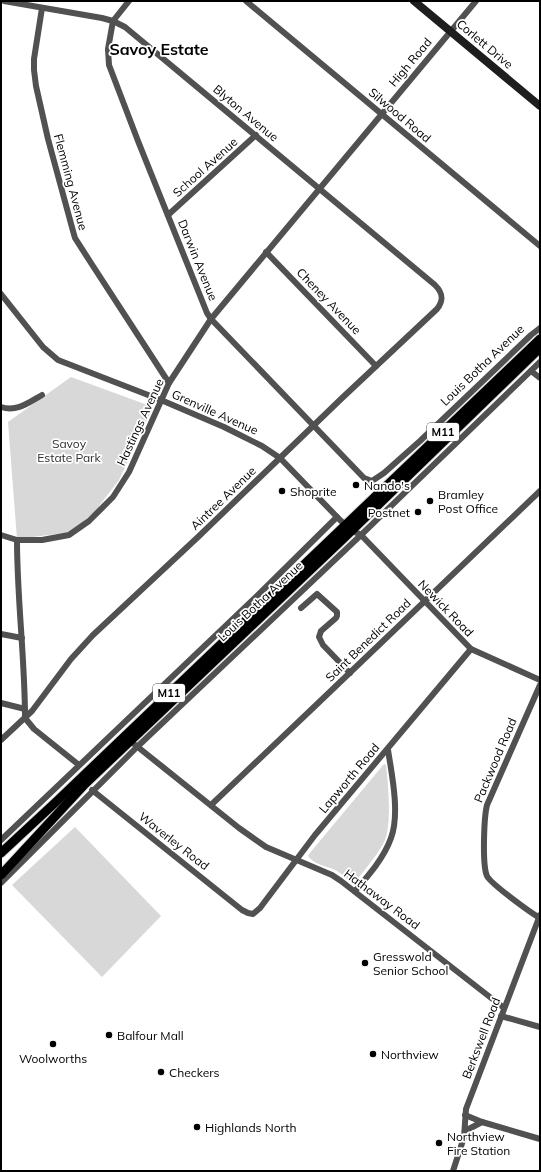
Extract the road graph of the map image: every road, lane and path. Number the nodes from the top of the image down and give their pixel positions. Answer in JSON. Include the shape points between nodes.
{"nodes":[{"id":1,"x":4,"y":1,"type":"edge"},
{"id":2,"x":129,"y":1,"type":"edge"},
{"id":3,"x":246,"y":1,"type":"edge"},
{"id":4,"x":414,"y":1,"type":"edge"},
{"id":5,"x":476,"y":1,"type":"edge"},
{"id":6,"x":42,"y":8,"type":"junction"},
{"id":7,"x":113,"y":21,"type":"junction"},
{"id":8,"x":450,"y":31,"type":"junction"},
{"id":9,"x":540,"y":106,"type":"edge"},
{"id":10,"x":382,"y":114,"type":"junction"},
{"id":11,"x":256,"y":135,"type":"junction"},
{"id":12,"x":346,"y":157,"type":"joint"},
{"id":13,"x":319,"y":189,"type":"junction"},
{"id":14,"x":168,"y":215,"type":"junction"},
{"id":15,"x":540,"y":246,"type":"edge"},
{"id":16,"x":266,"y":252,"type":"junction"},
{"id":17,"x":1,"y":294,"type":"edge"},
{"id":18,"x":442,"y":299,"type":"joint"},
{"id":19,"x":211,"y":319,"type":"junction"},
{"id":20,"x":540,"y":328,"type":"edge"},
{"id":21,"x":540,"y":339,"type":"edge"},
{"id":22,"x":540,"y":348,"type":"edge"},
{"id":23,"x":540,"y":362,"type":"edge"},
{"id":24,"x":376,"y":366,"type":"junction"},
{"id":25,"x":531,"y":370,"type":"junction"},
{"id":26,"x":540,"y":378,"type":"edge"},
{"id":27,"x":169,"y":383,"type":"junction"},
{"id":28,"x":42,"y":395,"type":"dead end"},
{"id":29,"x":161,"y":400,"type":"junction"},
{"id":30,"x":4,"y":408,"type":"edge"},
{"id":31,"x":314,"y":425,"type":"junction"},
{"id":32,"x":427,"y":441,"type":"junction"},
{"id":33,"x":429,"y":455,"type":"junction"},
{"id":34,"x":280,"y":458,"type":"junction"},
{"id":35,"x":436,"y":462,"type":"junction"},
{"id":36,"x":384,"y":473,"type":"junction"},
{"id":37,"x":367,"y":480,"type":"joint"},
{"id":38,"x":392,"y":481,"type":"junction"},
{"id":39,"x":540,"y":491,"type":"edge"},
{"id":40,"x":337,"y":517,"type":"junction"},
{"id":41,"x":348,"y":527,"type":"junction"},
{"id":42,"x":1,"y":535,"type":"edge"},
{"id":43,"x":361,"y":535,"type":"junction"},
{"id":44,"x":17,"y":540,"type":"junction"},
{"id":45,"x":424,"y":601,"type":"junction"},
{"id":46,"x":301,"y":608,"type":"dead end"},
{"id":47,"x":1,"y":634,"type":"edge"},
{"id":48,"x":22,"y":638,"type":"junction"},
{"id":49,"x":471,"y":649,"type":"junction"},
{"id":50,"x":350,"y":673,"type":"junction"},
{"id":51,"x":540,"y":680,"type":"edge"},
{"id":52,"x":540,"y":686,"type":"edge"},
{"id":53,"x":1,"y":702,"type":"edge"},
{"id":54,"x":25,"y":709,"type":"junction"},
{"id":55,"x":25,"y":718,"type":"junction"},
{"id":56,"x":1,"y":740,"type":"edge"},
{"id":57,"x":131,"y":741,"type":"junction"},
{"id":58,"x":388,"y":750,"type":"junction"},
{"id":59,"x":79,"y":765,"type":"junction"},
{"id":60,"x":92,"y":790,"type":"junction"},
{"id":61,"x":211,"y":805,"type":"junction"},
{"id":62,"x":1,"y":840,"type":"edge"},
{"id":63,"x":1,"y":853,"type":"edge"},
{"id":64,"x":296,"y":861,"type":"junction"},
{"id":65,"x":1,"y":875,"type":"edge"},
{"id":66,"x":1,"y":883,"type":"edge"},
{"id":67,"x":355,"y":891,"type":"junction"},
{"id":68,"x":242,"y":910,"type":"joint"},
{"id":69,"x":540,"y":917,"type":"edge"},
{"id":70,"x":504,"y":1008,"type":"junction"},
{"id":71,"x":501,"y":1016,"type":"junction"},
{"id":72,"x":540,"y":1027,"type":"edge"},
{"id":73,"x":466,"y":1115,"type":"junction"},
{"id":74,"x":482,"y":1122,"type":"junction"},
{"id":75,"x":465,"y":1131,"type":"junction"},
{"id":76,"x":540,"y":1139,"type":"edge"},
{"id":77,"x":452,"y":1171,"type":"edge"}],
"edges":[{"from":1,"to":6,"type":"street","name":"Blyton Avenue"},
{"from":2,"to":7,"type":"street","name":"Darwin Avenue"},
{"from":3,"to":10,"type":"street","name":"Silwood Road"},
{"from":4,"to":8,"type":"main road","name":"Corlett Drive"},
{"from":5,"to":8,"type":"street","name":"High Road"},
{"from":6,"to":7,"type":"street","name":"Blyton Avenue"},
{"from":6,"to":27,"type":"street","name":"Flemming Avenue","via":[[34,59],[36,86],[75,238]]},
{"from":7,"to":11,"type":"street","name":"Blyton Avenue","via":[[128,29]]},
{"from":7,"to":14,"type":"street","name":"Darwin Avenue","via":[[108,49],[109,65]]},
{"from":8,"to":9,"type":"main road","name":"Corlett Drive"},
{"from":8,"to":10,"type":"street","name":"High Road"},
{"from":10,"to":12,"type":"street","name":"High Road"},
{"from":10,"to":15,"type":"street","name":"Silwood Road"},
{"from":11,"to":13,"type":"street","name":"Blyton Avenue"},
{"from":11,"to":14,"type":"street","name":"School Avenue"},
{"from":12,"to":13,"type":"street","name":"Hastings Avenue"},
{"from":13,"to":16,"type":"street","name":"Hastings Avenue"},
{"from":13,"to":18,"type":"street","name":"Blyton Avenue","via":[[436,285]]},
{"from":14,"to":19,"type":"street","name":"Darwin Avenue"},
{"from":16,"to":19,"type":"street","name":"Hastings Avenue"},
{"from":16,"to":24,"type":"street","name":"Cheney Avenue"},
{"from":17,"to":29,"type":"street","name":"Grenville Avenue","via":[[43,347],[58,360]]},
{"from":18,"to":24,"type":"street","name":"Aintree Avenue","via":[[437,309]]},
{"from":19,"to":27,"type":"street","name":"Hastings Avenue"},
{"from":19,"to":31,"type":"street","name":"Darwin Avenue"},
{"from":20,"to":32,"type":"street","name":"Louis Botha Avenue"},
{"from":21,"to":32,"type":"main road","name":"Louis Botha Avenue","number":"M11"},
{"from":22,"to":33,"type":"main road","name":"Louis Botha Avenue","number":"M11"},
{"from":23,"to":25,"type":"street","name":"Louis Botha Avenue"},
{"from":24,"to":31,"type":"street","name":"Aintree Avenue"},
{"from":25,"to":26,"type":"street"},
{"from":25,"to":35,"type":"street","name":"Louis Botha Avenue"},
{"from":27,"to":29,"type":"street","name":"Hastings Avenue"},
{"from":28,"to":30,"type":"street","via":[[19,408]]},
{"from":29,"to":34,"type":"street","name":"Grenville Avenue","via":[[238,434]]},
{"from":29,"to":44,"type":"street","name":"Hastings Avenue","via":[[123,482],[113,497],[89,521],[66,536],[42,540]]},
{"from":31,"to":34,"type":"street","name":"Aintree Avenue"},
{"from":31,"to":37,"type":"street","name":"Darwin Avenue"},
{"from":32,"to":36,"type":"street","name":"Louis Botha Avenue"},
{"from":32,"to":38,"type":"main road","name":"Louis Botha Avenue","number":"M11"},
{"from":33,"to":35,"type":"street"},
{"from":33,"to":41,"type":"main road","name":"Louis Botha Avenue","number":"M11"},
{"from":34,"to":40,"type":"street","name":"Grenville Avenue"},
{"from":34,"to":55,"type":"street","name":"Aintree Avenue","via":[[93,635]]},
{"from":35,"to":43,"type":"street","name":"Louis Botha Avenue"},
{"from":36,"to":37,"type":"street","name":"Louis Botha Avenue","via":[[372,481]]},
{"from":36,"to":38,"type":"street"},
{"from":38,"to":41,"type":"main road","name":"Louis Botha Avenue","number":"M11"},
{"from":39,"to":45,"type":"street","name":"Saint Benedict Road"},
{"from":40,"to":41,"type":"street","name":"Grenville Avenue"},
{"from":40,"to":59,"type":"street","name":"Louis Botha Avenue"},
{"from":41,"to":43,"type":"street","name":"Newick Road"},
{"from":41,"to":57,"type":"main road","name":"Louis Botha Avenue","number":"M11"},
{"from":42,"to":44,"type":"street","name":"Hastings Avenue"},
{"from":43,"to":45,"type":"street","name":"Newick Road"},
{"from":43,"to":57,"type":"street","name":"Louis Botha Avenue"},
{"from":44,"to":48,"type":"street"},
{"from":45,"to":49,"type":"street","name":"Newick Road"},
{"from":45,"to":50,"type":"street","name":"Saint Benedict Road"},
{"from":46,"to":50,"type":"street","via":[[318,594],[337,612],[336,618],[321,631],[319,637],[323,645]]},
{"from":47,"to":48,"type":"street"},
{"from":48,"to":54,"type":"street"},
{"from":49,"to":51,"type":"street","name":"Newick Road"},
{"from":49,"to":58,"type":"street","name":"Lapworth Road"},
{"from":50,"to":61,"type":"street","name":"Saint Benedict Road"},
{"from":52,"to":69,"type":"street","name":"Packwood Road","via":[[487,805],[484,849],[485,872],[488,878]]},
{"from":53,"to":54,"type":"street"},
{"from":54,"to":55,"type":"street"},
{"from":55,"to":56,"type":"street","name":"Aintree Avenue"},
{"from":55,"to":59,"type":"street","via":[[34,729]]},
{"from":57,"to":60,"type":"street","name":"Louis Botha Avenue"},
{"from":57,"to":61,"type":"street","name":"Hathaway Road"},
{"from":57,"to":63,"type":"main road","name":"Louis Botha Avenue","number":"M11","via":[[57,801]]},
{"from":57,"to":65,"type":"main road","name":"Louis Botha Avenue","number":"M11","via":[[85,784]]},
{"from":58,"to":64,"type":"street","name":"Lapworth Road"},
{"from":58,"to":67,"type":"street","via":[[394,795],[393,833],[386,849]]},
{"from":59,"to":62,"type":"street","name":"Louis Botha Avenue"},
{"from":60,"to":66,"type":"street","name":"Louis Botha Avenue"},
{"from":60,"to":68,"type":"street","name":"Waverley Road"},
{"from":61,"to":64,"type":"street","name":"Hathaway Road","via":[[266,847]]},
{"from":64,"to":67,"type":"street","name":"Hathaway Road","via":[[336,877]]},
{"from":64,"to":68,"type":"street","name":"Lapworth Road","via":[[258,911],[251,914]]},
{"from":67,"to":70,"type":"street","name":"Hathaway Road"},
{"from":69,"to":70,"type":"street","name":"Berkswell Road"},
{"from":70,"to":71,"type":"street","name":"Berkswell Road"},
{"from":71,"to":72,"type":"street"},
{"from":71,"to":73,"type":"street","name":"Berkswell Road","via":[[467,1106]]},
{"from":73,"to":74,"type":"street"},
{"from":73,"to":75,"type":"street","name":"Berkswell Road"},
{"from":74,"to":75,"type":"street"},
{"from":74,"to":76,"type":"street"},
{"from":75,"to":77,"type":"street","name":"Berkswell Road"}]}
